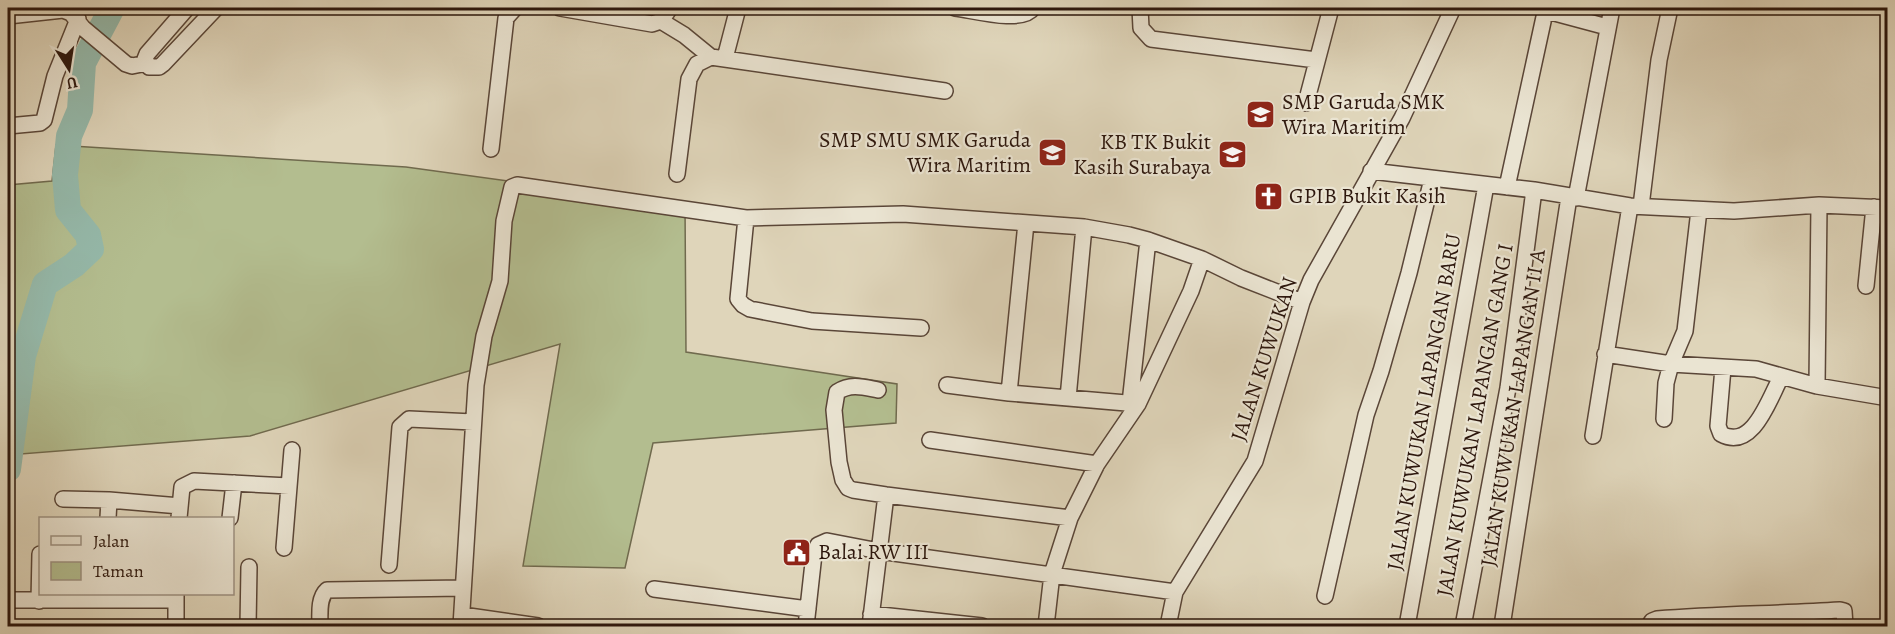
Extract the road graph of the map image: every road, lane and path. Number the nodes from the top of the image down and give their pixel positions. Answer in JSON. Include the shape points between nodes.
{"nodes":[{"id":1,"x":188,"y":8,"type":"edge"},
{"id":2,"x":216,"y":8,"type":"edge"},
{"id":3,"x":515,"y":8,"type":"edge"},
{"id":4,"x":560,"y":8,"type":"edge"},
{"id":5,"x":669,"y":8,"type":"edge"},
{"id":6,"x":738,"y":8,"type":"edge"},
{"id":7,"x":955,"y":8,"type":"edge"},
{"id":8,"x":1033,"y":8,"type":"edge"},
{"id":9,"x":1140,"y":8,"type":"edge"},
{"id":10,"x":1331,"y":8,"type":"edge"},
{"id":11,"x":1453,"y":8,"type":"edge"},
{"id":12,"x":1612,"y":8,"type":"edge"},
{"id":13,"x":1670,"y":8,"type":"edge"},
{"id":14,"x":8,"y":16,"type":"edge"},
{"id":15,"x":78,"y":19,"type":"junction"},
{"id":16,"x":662,"y":21,"type":"junction"},
{"id":17,"x":1607,"y":27,"type":"junction"},
{"id":18,"x":718,"y":57,"type":"junction"},
{"id":19,"x":1316,"y":60,"type":"junction"},
{"id":20,"x":147,"y":63,"type":"junction"},
{"id":21,"x":945,"y":91,"type":"dead end"},
{"id":22,"x":1306,"y":103,"type":"dead end"},
{"id":23,"x":8,"y":126,"type":"edge"},
{"id":24,"x":491,"y":149,"type":"dead end"},
{"id":25,"x":1371,"y":171,"type":"junction"},
{"id":26,"x":678,"y":174,"type":"dead end"},
{"id":27,"x":1432,"y":179,"type":"junction"},
{"id":28,"x":1486,"y":185,"type":"junction"},
{"id":29,"x":1507,"y":187,"type":"junction"},
{"id":30,"x":1534,"y":190,"type":"junction"},
{"id":31,"x":1573,"y":197,"type":"junction"},
{"id":32,"x":1819,"y":205,"type":"junction"},
{"id":33,"x":1635,"y":206,"type":"junction"},
{"id":34,"x":1881,"y":208,"type":"edge"},
{"id":35,"x":1699,"y":210,"type":"junction"},
{"id":36,"x":746,"y":218,"type":"junction"},
{"id":37,"x":1026,"y":223,"type":"junction"},
{"id":38,"x":1084,"y":227,"type":"junction"},
{"id":39,"x":1148,"y":240,"type":"junction"},
{"id":40,"x":1202,"y":259,"type":"junction"},
{"id":41,"x":1866,"y":286,"type":"dead end"},
{"id":42,"x":1302,"y":302,"type":"junction"},
{"id":43,"x":921,"y":328,"type":"dead end"},
{"id":44,"x":1605,"y":354,"type":"junction"},
{"id":45,"x":1671,"y":364,"type":"junction"},
{"id":46,"x":1723,"y":368,"type":"junction"},
{"id":47,"x":1781,"y":377,"type":"junction"},
{"id":48,"x":947,"y":385,"type":"dead end"},
{"id":49,"x":1817,"y":386,"type":"junction"},
{"id":50,"x":878,"y":390,"type":"dead end"},
{"id":51,"x":1009,"y":393,"type":"junction"},
{"id":52,"x":1068,"y":398,"type":"junction"},
{"id":53,"x":1887,"y":398,"type":"edge"},
{"id":54,"x":1134,"y":404,"type":"junction"},
{"id":55,"x":1664,"y":419,"type":"dead end"},
{"id":56,"x":473,"y":422,"type":"junction"},
{"id":57,"x":1593,"y":436,"type":"dead end"},
{"id":58,"x":930,"y":440,"type":"dead end"},
{"id":59,"x":292,"y":450,"type":"dead end"},
{"id":60,"x":1097,"y":464,"type":"junction"},
{"id":61,"x":234,"y":483,"type":"junction"},
{"id":62,"x":289,"y":486,"type":"junction"},
{"id":63,"x":886,"y":495,"type":"junction"},
{"id":64,"x":63,"y":499,"type":"dead end"},
{"id":65,"x":108,"y":500,"type":"junction"},
{"id":66,"x":179,"y":512,"type":"edge"},
{"id":67,"x":108,"y":517,"type":"edge"},
{"id":68,"x":230,"y":517,"type":"edge"},
{"id":69,"x":1070,"y":518,"type":"junction"},
{"id":70,"x":284,"y":548,"type":"dead end"},
{"id":71,"x":879,"y":551,"type":"junction"},
{"id":72,"x":389,"y":565,"type":"dead end"},
{"id":73,"x":249,"y":567,"type":"dead end"},
{"id":74,"x":1052,"y":574,"type":"junction"},
{"id":75,"x":463,"y":588,"type":"junction"},
{"id":76,"x":654,"y":589,"type":"dead end"},
{"id":77,"x":1175,"y":592,"type":"junction"},
{"id":78,"x":39,"y":595,"type":"edge"},
{"id":79,"x":104,"y":596,"type":"edge"},
{"id":80,"x":1326,"y":596,"type":"dead end"},
{"id":81,"x":176,"y":597,"type":"edge"},
{"id":82,"x":8,"y":600,"type":"edge"},
{"id":83,"x":39,"y":601,"type":"junction"},
{"id":84,"x":808,"y":609,"type":"junction"},
{"id":85,"x":871,"y":620,"type":"edge"},
{"id":86,"x":1787,"y":620,"type":"edge"},
{"id":87,"x":462,"y":621,"type":"edge"},
{"id":88,"x":1464,"y":621,"type":"dead end"},
{"id":89,"x":1407,"y":626,"type":"edge"},
{"id":90,"x":176,"y":627,"type":"edge"},
{"id":91,"x":248,"y":627,"type":"edge"},
{"id":92,"x":320,"y":627,"type":"edge"},
{"id":93,"x":538,"y":627,"type":"edge"},
{"id":94,"x":806,"y":627,"type":"edge"},
{"id":95,"x":982,"y":627,"type":"edge"},
{"id":96,"x":1046,"y":627,"type":"edge"},
{"id":97,"x":1168,"y":627,"type":"edge"},
{"id":98,"x":1502,"y":627,"type":"edge"},
{"id":99,"x":1649,"y":627,"type":"edge"},
{"id":100,"x":1845,"y":627,"type":"edge"}],
"edges":[{"from":1,"to":20,"type":"street","via":[[147,54]]},
{"from":2,"to":20,"type":"street","via":[[159,67],[149,67]]},
{"from":3,"to":24,"type":"street","via":[[506,18]]},
{"from":4,"to":16,"type":"street","via":[[652,24]]},
{"from":5,"to":16,"type":"street"},
{"from":6,"to":18,"type":"street"},
{"from":7,"to":8,"type":"street","via":[[1014,17]]},
{"from":9,"to":19,"type":"street","via":[[1141,28],[1151,39]]},
{"from":10,"to":19,"type":"street"},
{"from":11,"to":25,"type":"street","name":"JALAN KUWUKAN","via":[[1402,118]]},
{"from":12,"to":17,"type":"street","name":"JALAN KUWUKAN LAPANGAN II A"},
{"from":13,"to":33,"type":"street"},
{"from":14,"to":15,"type":"street","via":[[63,10]]},
{"from":15,"to":20,"type":"street","via":[[93,37],[132,66]]},
{"from":15,"to":23,"type":"street","via":[[55,76],[44,120]]},
{"from":16,"to":18,"type":"street"},
{"from":17,"to":29,"type":"street","via":[[1551,12],[1544,17]]},
{"from":17,"to":31,"type":"street","name":"JALAN KUWUKAN LAPANGAN II A"},
{"from":18,"to":21,"type":"street"},
{"from":18,"to":26,"type":"street","via":[[697,64],[689,79]]},
{"from":19,"to":22,"type":"street"},
{"from":25,"to":27,"type":"street"},
{"from":25,"to":42,"type":"street","name":"JALAN KUWUKAN"},
{"from":27,"to":28,"type":"street"},
{"from":27,"to":80,"type":"street","via":[[1409,273],[1366,415]]},
{"from":28,"to":29,"type":"street"},
{"from":28,"to":89,"type":"street","name":"JALAN KUWUKAN LAPANGAN BARU"},
{"from":29,"to":30,"type":"street"},
{"from":30,"to":31,"type":"street"},
{"from":30,"to":88,"type":"street","name":"JALAN KUWUKAN LAPANGAN GANG I","via":[[1508,388]]},
{"from":31,"to":33,"type":"street"},
{"from":31,"to":98,"type":"street","name":"JALAN KUWUKAN LAPANGAN II A"},
{"from":32,"to":34,"type":"street"},
{"from":32,"to":35,"type":"street","via":[[1751,211]]},
{"from":32,"to":49,"type":"street"},
{"from":33,"to":35,"type":"street"},
{"from":33,"to":44,"type":"street"},
{"from":34,"to":41,"type":"street"},
{"from":35,"to":45,"type":"street","via":[[1685,331]]},
{"from":36,"to":37,"type":"street","via":[[903,214]]},
{"from":36,"to":43,"type":"street","via":[[738,299],[743,305],[758,312],[812,321]]},
{"from":36,"to":56,"type":"street","via":[[514,185],[506,210],[500,281],[481,353]]},
{"from":37,"to":38,"type":"street"},
{"from":37,"to":51,"type":"street"},
{"from":38,"to":39,"type":"street"},
{"from":38,"to":52,"type":"street"},
{"from":39,"to":40,"type":"street"},
{"from":39,"to":54,"type":"street"},
{"from":40,"to":42,"type":"street"},
{"from":40,"to":54,"type":"street","via":[[1191,291]]},
{"from":42,"to":77,"type":"street","name":"JALAN KUWUKAN","via":[[1255,461]]},
{"from":44,"to":45,"type":"street"},
{"from":44,"to":57,"type":"street"},
{"from":45,"to":46,"type":"street"},
{"from":45,"to":55,"type":"street"},
{"from":46,"to":47,"type":"street","via":[[1756,369]]},
{"from":46,"to":47,"type":"street","via":[[1718,426],[1728,438],[1736,438],[1756,426]]},
{"from":47,"to":49,"type":"street"},
{"from":48,"to":51,"type":"street"},
{"from":49,"to":53,"type":"street"},
{"from":50,"to":63,"type":"street","via":[[844,388],[837,392],[834,410],[843,480],[853,490]]},
{"from":51,"to":52,"type":"street"},
{"from":52,"to":54,"type":"street"},
{"from":54,"to":60,"type":"street"},
{"from":56,"to":72,"type":"street","via":[[409,419],[400,427]]},
{"from":56,"to":75,"type":"street"},
{"from":58,"to":60,"type":"street"},
{"from":59,"to":62,"type":"street"},
{"from":60,"to":69,"type":"street"},
{"from":61,"to":62,"type":"street"},
{"from":61,"to":66,"type":"street","via":[[194,481],[182,487]]},
{"from":61,"to":68,"type":"street"},
{"from":62,"to":70,"type":"street"},
{"from":63,"to":69,"type":"street"},
{"from":63,"to":71,"type":"street"},
{"from":64,"to":65,"type":"street"},
{"from":65,"to":66,"type":"street"},
{"from":65,"to":67,"type":"street"},
{"from":69,"to":74,"type":"street"},
{"from":71,"to":74,"type":"street"},
{"from":71,"to":84,"type":"street","via":[[827,541],[818,545]]},
{"from":71,"to":85,"type":"street"},
{"from":73,"to":91,"type":"street"},
{"from":74,"to":77,"type":"street"},
{"from":74,"to":96,"type":"street"},
{"from":75,"to":87,"type":"street"},
{"from":75,"to":92,"type":"street","via":[[327,590],[321,600]]},
{"from":76,"to":84,"type":"street"},
{"from":77,"to":97,"type":"street","name":"JALAN KUWUKAN"},
{"from":78,"to":83,"type":"street"},
{"from":79,"to":81,"type":"street"},
{"from":79,"to":83,"type":"street"},
{"from":81,"to":90,"type":"street"},
{"from":82,"to":83,"type":"street"},
{"from":84,"to":94,"type":"street"},
{"from":85,"to":95,"type":"street"},
{"from":86,"to":99,"type":"street","via":[[1706,615],[1657,619]]},
{"from":86,"to":100,"type":"street","via":[[1840,610],[1844,611]]},
{"from":87,"to":93,"type":"street"}]}
